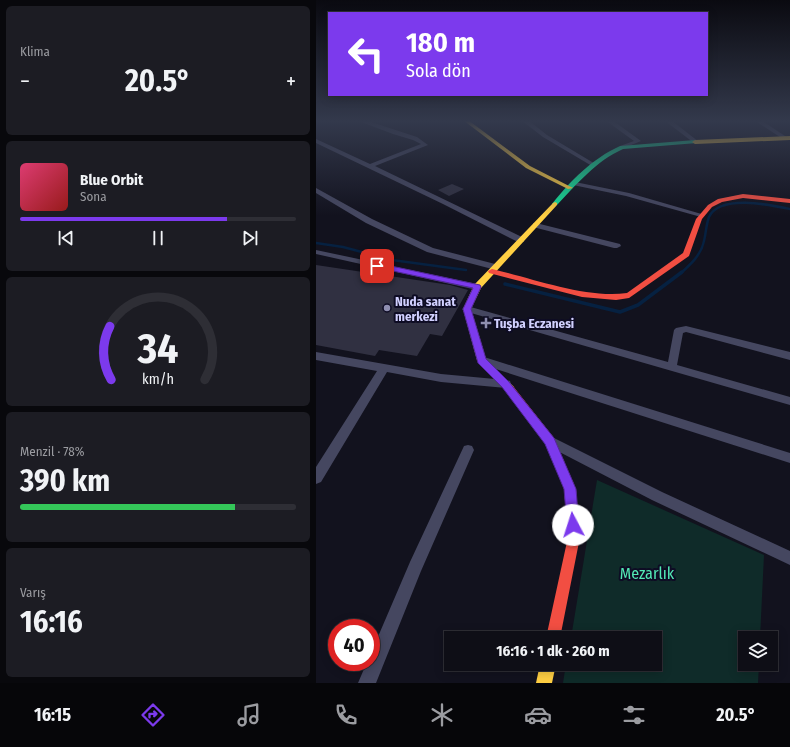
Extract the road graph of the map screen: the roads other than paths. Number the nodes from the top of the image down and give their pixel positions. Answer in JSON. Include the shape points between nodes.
{"nodes":[{"id":1,"x":339,"y":152,"type":"edge"},
{"id":2,"x":406,"y":152,"type":"edge"},
{"id":3,"x":506,"y":152,"type":"edge"},
{"id":4,"x":572,"y":152,"type":"edge"},
{"id":5,"x":610,"y":152,"type":"edge"},
{"id":6,"x":594,"y":165,"type":"junction"},
{"id":7,"x":370,"y":166,"type":"junction"},
{"id":8,"x":572,"y":186,"type":"junction"},
{"id":9,"x":316,"y":190,"type":"edge"},
{"id":10,"x":790,"y":202,"type":"edge"},
{"id":11,"x":702,"y":215,"type":"junction"},
{"id":12,"x":536,"y":225,"type":"junction"},
{"id":13,"x":521,"y":240,"type":"junction"},
{"id":14,"x":617,"y":246,"type":"dead end"},
{"id":15,"x":316,"y":252,"type":"edge"},
{"id":16,"x":494,"y":269,"type":"junction"},
{"id":17,"x":477,"y":287,"type":"junction"},
{"id":18,"x":467,"y":309,"type":"junction"},
{"id":19,"x":316,"y":356,"type":"edge"},
{"id":20,"x":790,"y":356,"type":"edge"},
{"id":21,"x":482,"y":360,"type":"junction"},
{"id":22,"x":672,"y":366,"type":"junction"},
{"id":23,"x":384,"y":368,"type":"junction"},
{"id":24,"x":506,"y":384,"type":"junction"},
{"id":25,"x":790,"y":401,"type":"edge"},
{"id":26,"x":550,"y":442,"type":"junction"},
{"id":27,"x":468,"y":450,"type":"dead end"},
{"id":28,"x":790,"y":458,"type":"edge"},
{"id":29,"x":316,"y":478,"type":"edge"},
{"id":30,"x":790,"y":558,"type":"edge"},
{"id":31,"x":554,"y":631,"type":"edge"},
{"id":32,"x":547,"y":671,"type":"edge"},
{"id":33,"x":367,"y":683,"type":"edge"},
{"id":34,"x":544,"y":683,"type":"edge"}],
"edges":[{"from":1,"to":7,"type":"street"},
{"from":2,"to":7,"type":"street"},
{"from":3,"to":8,"type":"street","via":[[552,182]]},
{"from":4,"to":6,"type":"street"},
{"from":5,"to":6,"type":"street"},
{"from":6,"to":8,"type":"street"},
{"from":7,"to":13,"type":"street"},
{"from":8,"to":11,"type":"street","via":[[634,196]]},
{"from":8,"to":12,"type":"street"},
{"from":9,"to":16,"type":"street","via":[[369,221],[430,250]]},
{"from":10,"to":11,"type":"street","via":[[757,196],[729,198],[715,203]]},
{"from":11,"to":16,"type":"street","via":[[686,254],[622,298],[591,297]]},
{"from":12,"to":13,"type":"street"},
{"from":12,"to":14,"type":"street"},
{"from":13,"to":16,"type":"street"},
{"from":15,"to":17,"type":"street"},
{"from":16,"to":17,"type":"street"},
{"from":17,"to":18,"type":"street"},
{"from":18,"to":21,"type":"street"},
{"from":18,"to":22,"type":"street"},
{"from":19,"to":23,"type":"street"},
{"from":20,"to":22,"type":"street","via":[[686,329],[679,330]]},
{"from":21,"to":24,"type":"street"},
{"from":21,"to":28,"type":"street"},
{"from":22,"to":25,"type":"street"},
{"from":23,"to":24,"type":"street","via":[[441,378]]},
{"from":23,"to":29,"type":"street"},
{"from":24,"to":26,"type":"street"},
{"from":26,"to":30,"type":"street","via":[[657,496]]},
{"from":26,"to":31,"type":"street","via":[[570,489],[574,538]]},
{"from":27,"to":33,"type":"street","via":[[415,567]]},
{"from":32,"to":34,"type":"street"}]}
